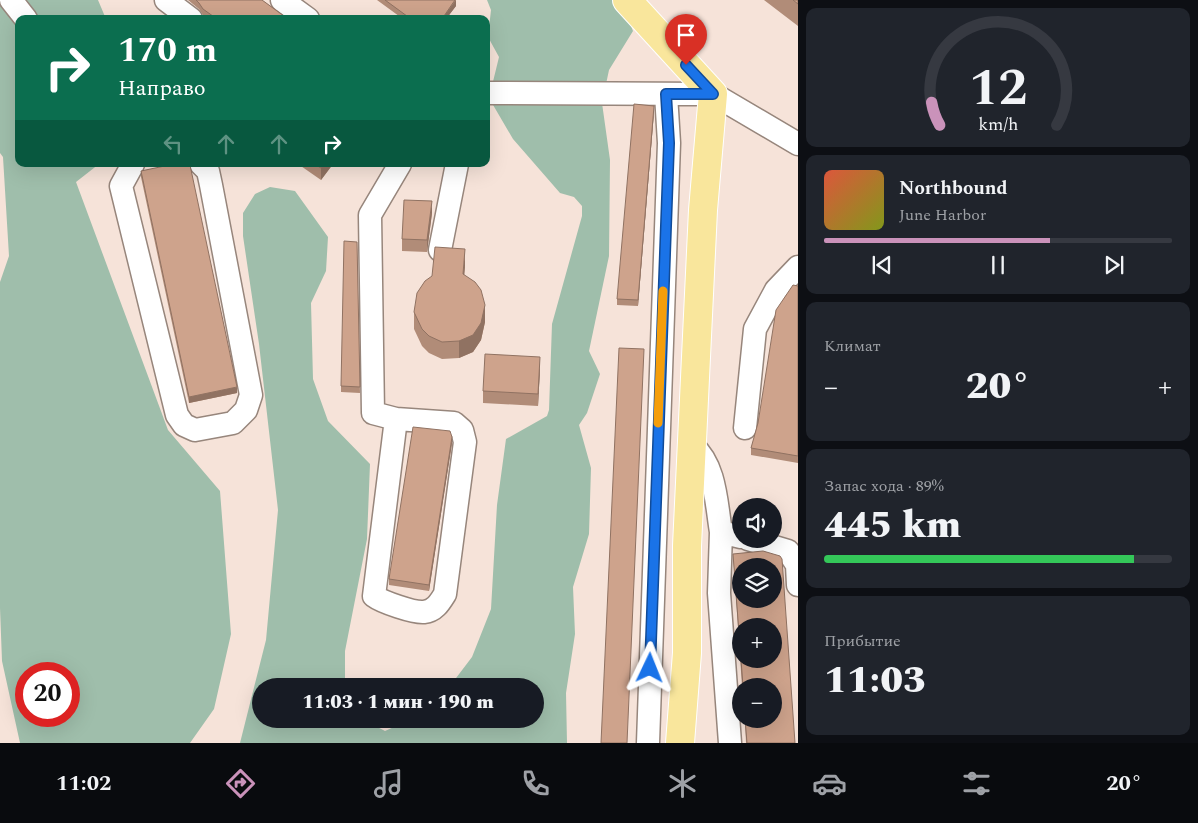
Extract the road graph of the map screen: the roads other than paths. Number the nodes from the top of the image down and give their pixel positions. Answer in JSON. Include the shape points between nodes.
{"nodes":[{"id":1,"x":11,"y":0,"type":"edge"},
{"id":2,"x":166,"y":0,"type":"edge"},
{"id":3,"x":282,"y":0,"type":"edge"},
{"id":4,"x":634,"y":2,"type":"edge"},
{"id":5,"x":23,"y":15,"type":"edge"},
{"id":6,"x":186,"y":15,"type":"edge"},
{"id":7,"x":303,"y":15,"type":"edge"},
{"id":8,"x":490,"y":93,"type":"edge"},
{"id":9,"x":666,"y":94,"type":"junction"},
{"id":10,"x":713,"y":94,"type":"junction"},
{"id":11,"x":798,"y":144,"type":"edge"},
{"id":12,"x":131,"y":167,"type":"edge"},
{"id":13,"x":204,"y":167,"type":"edge"},
{"id":14,"x":398,"y":167,"type":"edge"},
{"id":15,"x":456,"y":167,"type":"edge"},
{"id":16,"x":440,"y":250,"type":"edge"},
{"id":17,"x":798,"y":267,"type":"edge"},
{"id":18,"x":396,"y":419,"type":"junction"},
{"id":19,"x":745,"y":428,"type":"dead end"},
{"id":20,"x":692,"y":445,"type":"junction"},
{"id":21,"x":731,"y":534,"type":"edge"},
{"id":22,"x":778,"y":548,"type":"edge"},
{"id":23,"x":798,"y":585,"type":"edge"},
{"id":24,"x":648,"y":743,"type":"edge"},
{"id":25,"x":680,"y":743,"type":"edge"},
{"id":26,"x":730,"y":743,"type":"edge"}],
"edges":[{"from":1,"to":5,"type":"street"},
{"from":2,"to":6,"type":"street"},
{"from":3,"to":7,"type":"street"},
{"from":4,"to":10,"type":"main road"},
{"from":8,"to":9,"type":"street"},
{"from":9,"to":10,"type":"street"},
{"from":9,"to":24,"type":"street","via":[[669,143]]},
{"from":10,"to":11,"type":"street"},
{"from":10,"to":20,"type":"main road","via":[[703,210]]},
{"from":12,"to":13,"type":"street","via":[[121,186],[177,415],[184,425],[196,430],[233,423],[246,410],[251,395],[211,185]]},
{"from":14,"to":18,"type":"street","via":[[370,215],[373,413]]},
{"from":15,"to":16,"type":"street"},
{"from":17,"to":19,"type":"street","via":[[776,290],[755,329]]},
{"from":18,"to":18,"type":"street","via":[[454,423],[462,430],[465,442],[444,594],[437,606],[424,612],[380,601],[374,596]]},
{"from":20,"to":21,"type":"street","via":[[704,455]]},
{"from":20,"to":25,"type":"main road","via":[[687,546],[687,653]]},
{"from":21,"to":26,"type":"street","via":[[718,593]]},
{"from":22,"to":23,"type":"street","via":[[788,551],[797,565]]}]}
